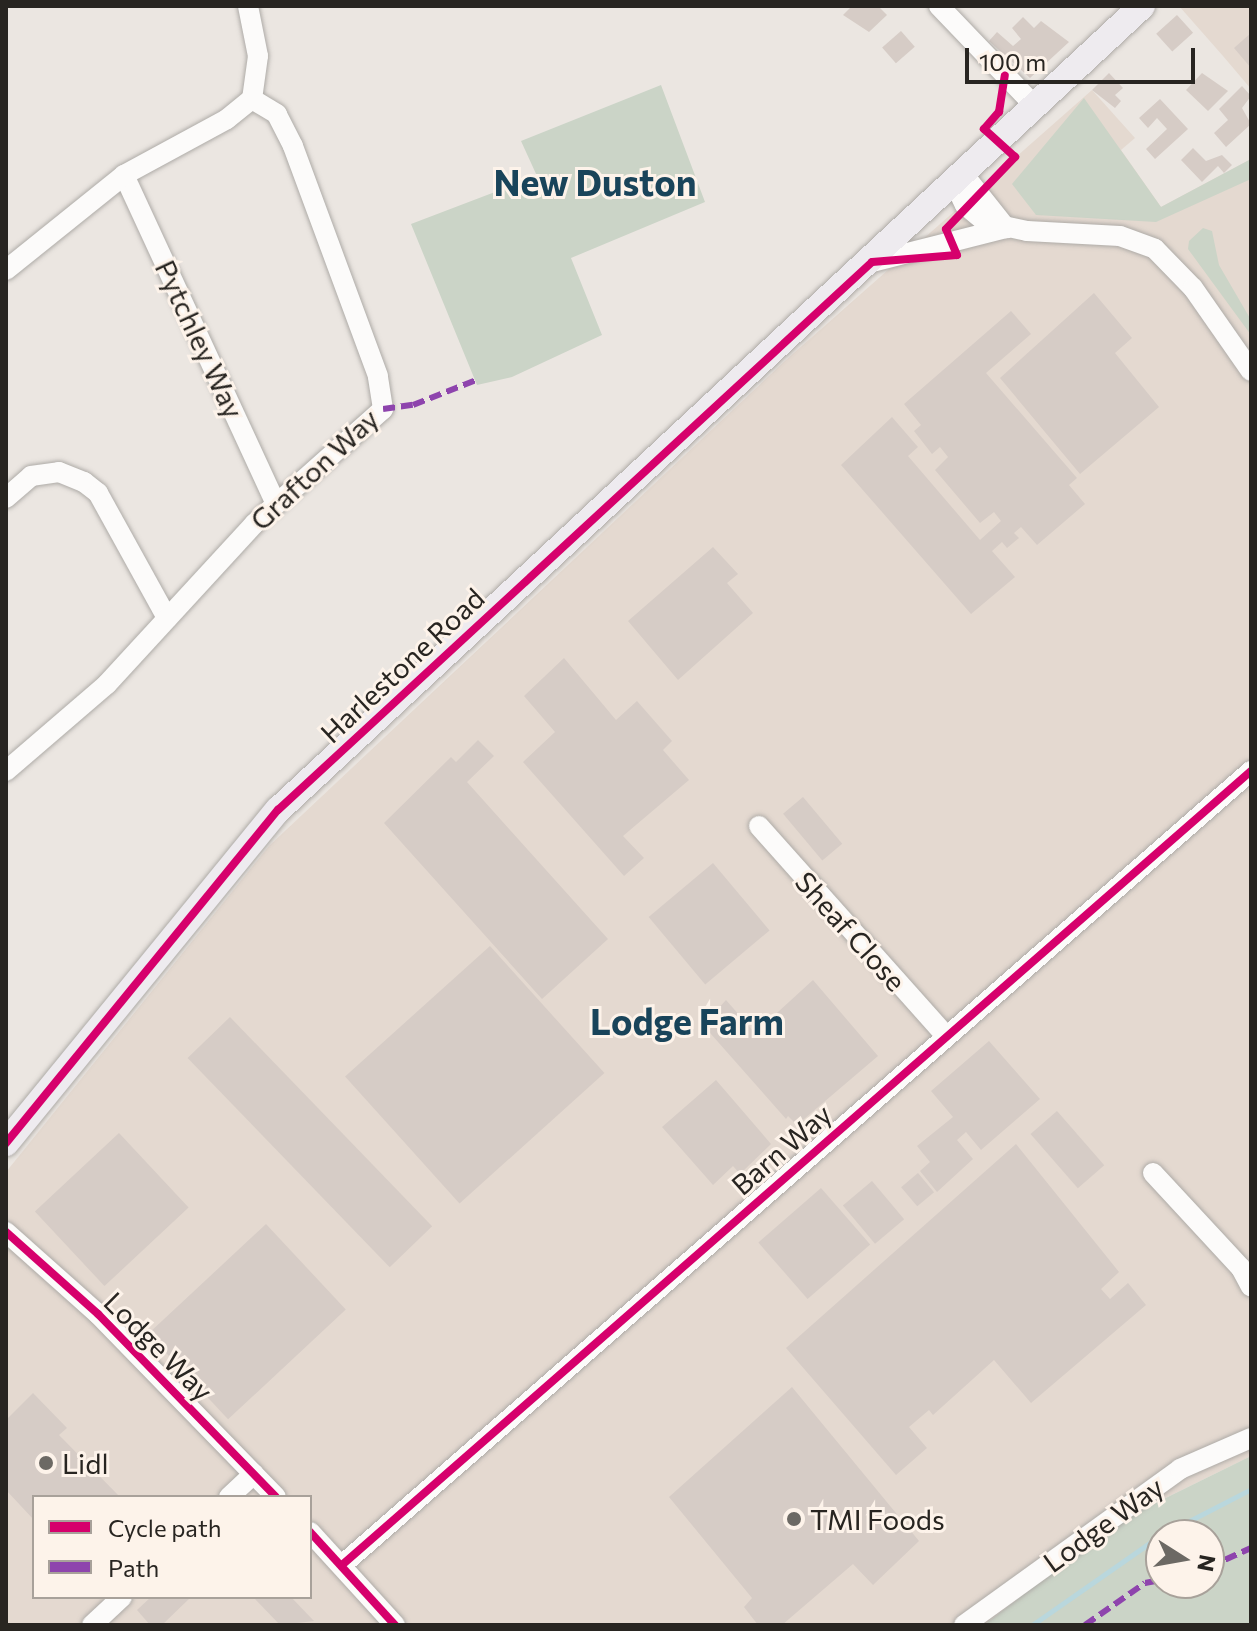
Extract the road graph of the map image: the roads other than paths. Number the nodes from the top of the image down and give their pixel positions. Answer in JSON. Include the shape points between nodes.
{"nodes":[{"id":1,"x":248,"y":6,"type":"edge"},
{"id":2,"x":939,"y":6,"type":"edge"},
{"id":3,"x":1142,"y":6,"type":"edge"},
{"id":4,"x":252,"y":99,"type":"junction"},
{"id":5,"x":1035,"y":106,"type":"junction"},
{"id":6,"x":124,"y":175,"type":"junction"},
{"id":7,"x":960,"y":179,"type":"junction"},
{"id":8,"x":1006,"y":228,"type":"junction"},
{"id":9,"x":872,"y":262,"type":"junction"},
{"id":10,"x":6,"y":270,"type":"edge"},
{"id":11,"x":1251,"y":371,"type":"edge"},
{"id":12,"x":6,"y":498,"type":"edge"},
{"id":13,"x":276,"y":504,"type":"junction"},
{"id":14,"x":167,"y":618,"type":"junction"},
{"id":15,"x":6,"y":771,"type":"edge"},
{"id":16,"x":1251,"y":771,"type":"edge"},
{"id":17,"x":759,"y":826,"type":"dead end"},
{"id":18,"x":945,"y":1035,"type":"junction"},
{"id":19,"x":6,"y":1143,"type":"edge"},
{"id":20,"x":1153,"y":1173,"type":"dead end"},
{"id":21,"x":6,"y":1232,"type":"edge"},
{"id":22,"x":1251,"y":1287,"type":"edge"},
{"id":23,"x":1251,"y":1438,"type":"edge"},
{"id":24,"x":254,"y":1474,"type":"junction"},
{"id":25,"x":231,"y":1495,"type":"edge"},
{"id":26,"x":274,"y":1495,"type":"edge"},
{"id":27,"x":312,"y":1534,"type":"edge"},
{"id":28,"x":342,"y":1565,"type":"junction"},
{"id":29,"x":120,"y":1599,"type":"edge"},
{"id":30,"x":92,"y":1625,"type":"edge"},
{"id":31,"x":395,"y":1625,"type":"edge"},
{"id":32,"x":964,"y":1625,"type":"edge"}],
"edges":[{"from":1,"to":4,"type":"street","via":[[258,56]]},
{"from":2,"to":5,"type":"street"},
{"from":3,"to":5,"type":"main road","name":"Harlestone Road"},
{"from":4,"to":6,"type":"street","via":[[227,119]]},
{"from":4,"to":13,"type":"street","name":"Grafton Way","via":[[277,114],[293,146],[383,394],[376,419]]},
{"from":5,"to":7,"type":"main road","name":"Harlestone Road"},
{"from":6,"to":10,"type":"street"},
{"from":6,"to":13,"type":"street","name":"Pytchley Way"},
{"from":7,"to":8,"type":"street","via":[[965,205],[985,222]]},
{"from":7,"to":9,"type":"main road","name":"Harlestone Road"},
{"from":8,"to":9,"type":"street"},
{"from":8,"to":11,"type":"street","via":[[1120,236],[1155,249],[1193,288]]},
{"from":9,"to":19,"type":"main road","name":"Harlestone Road","via":[[278,810]]},
{"from":12,"to":14,"type":"street","via":[[31,476],[59,472],[84,482],[98,493]]},
{"from":13,"to":14,"type":"street","name":"Grafton Way"},
{"from":14,"to":15,"type":"street","name":"Grafton Way","via":[[156,637],[107,684]]},
{"from":16,"to":18,"type":"street","name":"Barn Way"},
{"from":17,"to":18,"type":"street","name":"Sheaf Close"},
{"from":18,"to":28,"type":"street","name":"Barn Way"},
{"from":20,"to":22,"type":"street","via":[[1241,1268]]},
{"from":21,"to":24,"type":"street","name":"Lodge Way","via":[[98,1314]]},
{"from":23,"to":32,"type":"street","name":"Lodge Way","via":[[1180,1469]]},
{"from":24,"to":25,"type":"street"},
{"from":24,"to":26,"type":"street","name":"Lodge Way"},
{"from":27,"to":28,"type":"street"},
{"from":28,"to":31,"type":"street"},
{"from":29,"to":30,"type":"street"}]}
